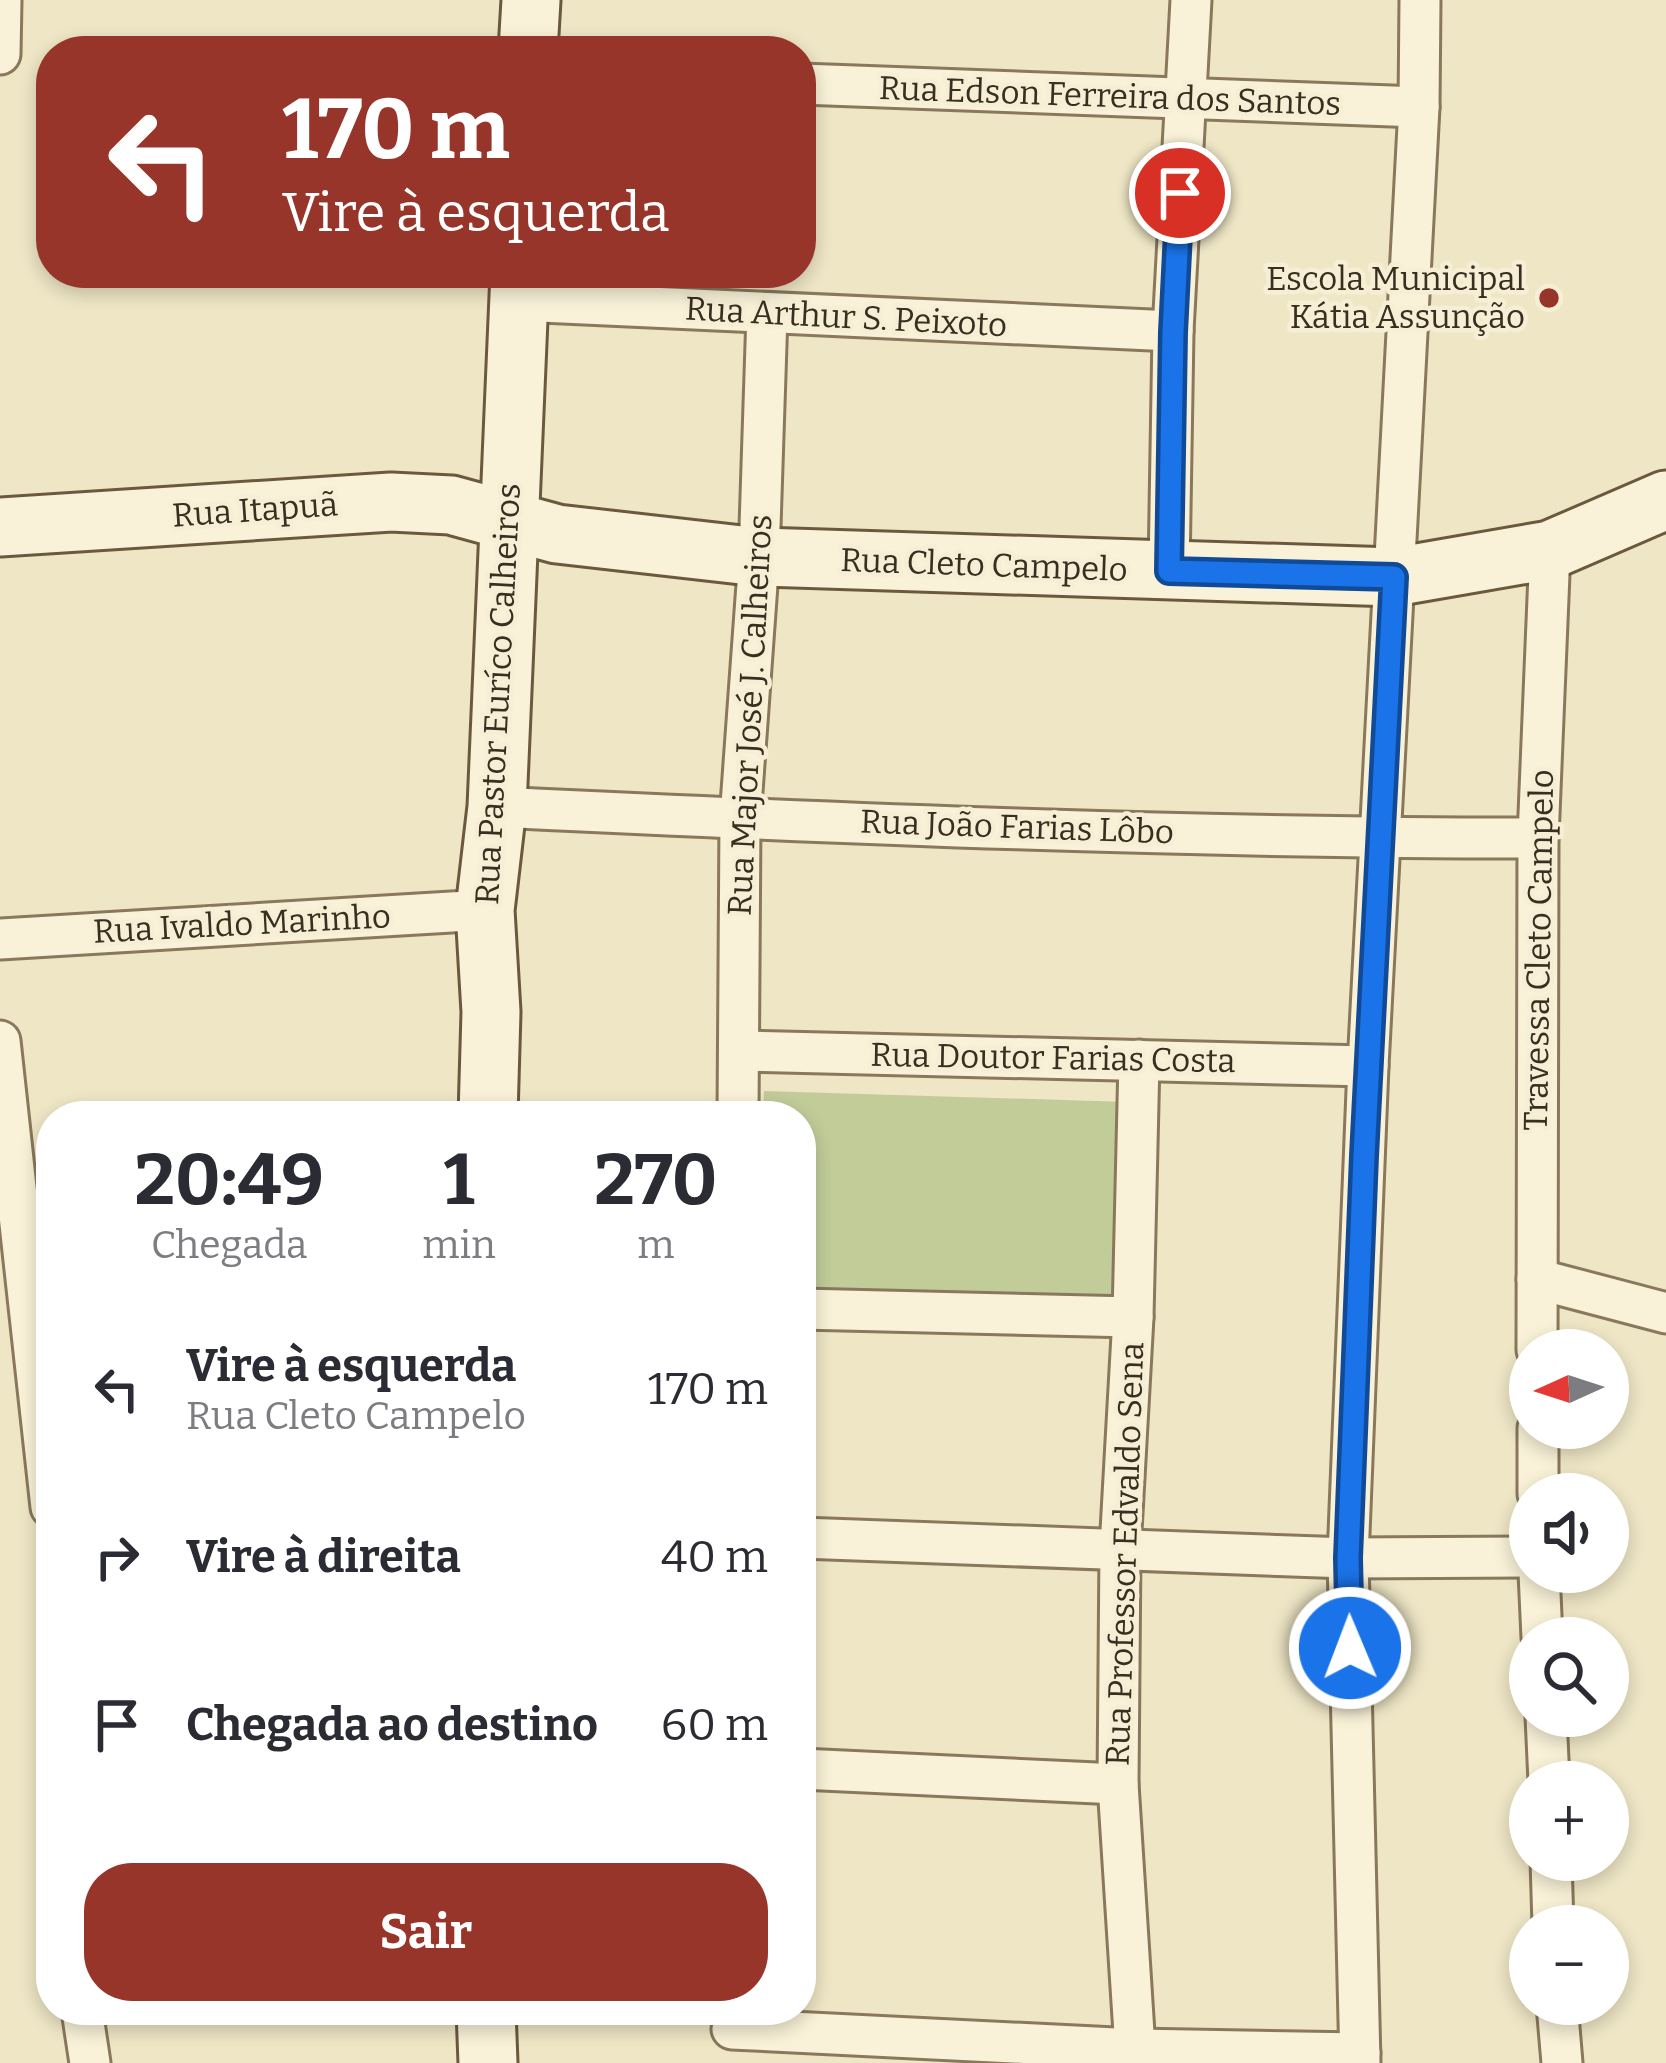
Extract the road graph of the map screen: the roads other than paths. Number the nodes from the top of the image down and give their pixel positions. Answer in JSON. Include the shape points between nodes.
{"nodes":[{"id":1,"x":2,"y":0,"type":"edge"},
{"id":2,"x":531,"y":0,"type":"edge"},
{"id":3,"x":1191,"y":0,"type":"edge"},
{"id":4,"x":1420,"y":0,"type":"edge"},
{"id":5,"x":529,"y":36,"type":"edge"},
{"id":6,"x":0,"y":54,"type":"edge"},
{"id":7,"x":816,"y":85,"type":"edge"},
{"id":8,"x":1185,"y":100,"type":"junction"},
{"id":9,"x":1419,"y":107,"type":"junction"},
{"id":10,"x":520,"y":288,"type":"edge"},
{"id":11,"x":529,"y":288,"type":"edge"},
{"id":12,"x":767,"y":314,"type":"junction"},
{"id":13,"x":1173,"y":332,"type":"junction"},
{"id":14,"x":1666,"y":500,"type":"edge"},
{"id":15,"x":508,"y":518,"type":"junction"},
{"id":16,"x":0,"y":527,"type":"edge"},
{"id":17,"x":1550,"y":550,"type":"junction"},
{"id":18,"x":759,"y":557,"type":"junction"},
{"id":19,"x":1169,"y":571,"type":"junction"},
{"id":20,"x":1394,"y":577,"type":"junction"},
{"id":21,"x":496,"y":807,"type":"junction"},
{"id":22,"x":740,"y":819,"type":"junction"},
{"id":23,"x":1380,"y":838,"type":"junction"},
{"id":24,"x":1538,"y":838,"type":"junction"},
{"id":25,"x":484,"y":910,"type":"junction"},
{"id":26,"x":0,"y":938,"type":"edge"},
{"id":27,"x":0,"y":1041,"type":"edge"},
{"id":28,"x":739,"y":1051,"type":"junction"},
{"id":29,"x":1139,"y":1060,"type":"junction"},
{"id":30,"x":1368,"y":1066,"type":"junction"},
{"id":31,"x":488,"y":1101,"type":"edge"},
{"id":32,"x":738,"y":1101,"type":"edge"},
{"id":33,"x":1537,"y":1279,"type":"junction"},
{"id":34,"x":816,"y":1309,"type":"edge"},
{"id":35,"x":1666,"y":1313,"type":"edge"},
{"id":36,"x":1133,"y":1317,"type":"junction"},
{"id":37,"x":1538,"y":1329,"type":"edge"},
{"id":38,"x":36,"y":1370,"type":"edge"},
{"id":39,"x":816,"y":1539,"type":"edge"},
{"id":40,"x":1120,"y":1549,"type":"junction"},
{"id":41,"x":1509,"y":1557,"type":"edge"},
{"id":42,"x":1348,"y":1558,"type":"junction"},
{"id":43,"x":816,"y":1770,"type":"edge"},
{"id":44,"x":1118,"y":1784,"type":"junction"},
{"id":45,"x":84,"y":2025,"type":"edge"},
{"id":46,"x":487,"y":2025,"type":"edge"},
{"id":47,"x":1559,"y":2025,"type":"edge"},
{"id":48,"x":732,"y":2034,"type":"edge"},
{"id":49,"x":1135,"y":2049,"type":"junction"},
{"id":50,"x":1360,"y":2058,"type":"edge"},
{"id":51,"x":90,"y":2063,"type":"edge"},
{"id":52,"x":488,"y":2063,"type":"edge"},
{"id":53,"x":1562,"y":2063,"type":"edge"}],
"edges":[{"from":1,"to":6,"type":"street"},
{"from":2,"to":5,"type":"main road"},
{"from":3,"to":8,"type":"street"},
{"from":4,"to":9,"type":"street"},
{"from":7,"to":8,"type":"street","name":"Rua Edson Ferreira dos Santos"},
{"from":8,"to":9,"type":"street","name":"Rua Edson Ferreira dos Santos"},
{"from":8,"to":13,"type":"street"},
{"from":9,"to":20,"type":"street"},
{"from":10,"to":15,"type":"main road","name":"Rua Pastor Euríco Calheiros"},
{"from":11,"to":12,"type":"street","name":"Rua Arthur S. Peixoto"},
{"from":12,"to":13,"type":"street","name":"Rua Arthur S. Peixoto"},
{"from":12,"to":18,"type":"street","name":"Rua Major José J. Calheiros"},
{"from":13,"to":19,"type":"street"},
{"from":14,"to":17,"type":"main road","name":"Rua Cleto Campelo"},
{"from":15,"to":16,"type":"main road","name":"Rua Itapuã","via":[[391,502]]},
{"from":15,"to":18,"type":"main road","name":"Rua Cleto Campelo","via":[[557,534]]},
{"from":15,"to":21,"type":"main road","name":"Rua Pastor Euríco Calheiros"},
{"from":17,"to":20,"type":"main road","name":"Rua Cleto Campelo"},
{"from":17,"to":24,"type":"street","name":"Travessa Cleto Campelo"},
{"from":18,"to":19,"type":"main road","name":"Rua Cleto Campelo"},
{"from":18,"to":22,"type":"street","name":"Rua Major José J. Calheiros"},
{"from":19,"to":20,"type":"main road","name":"Rua Cleto Campelo"},
{"from":20,"to":23,"type":"street"},
{"from":21,"to":22,"type":"street","name":"Rua João Farias Lôbo"},
{"from":21,"to":25,"type":"main road","name":"Rua Pastor Euríco Calheiros"},
{"from":22,"to":23,"type":"street","name":"Rua João Farias Lôbo"},
{"from":22,"to":28,"type":"street","name":"Rua Major José J. Calheiros"},
{"from":23,"to":24,"type":"street","name":"Rua João Farias Lôbo"},
{"from":23,"to":30,"type":"street"},
{"from":24,"to":33,"type":"street","name":"Travessa Cleto Campelo"},
{"from":25,"to":26,"type":"street","name":"Rua Ivaldo Marinho"},
{"from":25,"to":31,"type":"main road","name":"Rua Pastor Euríco Calheiros"},
{"from":27,"to":38,"type":"street"},
{"from":28,"to":29,"type":"street","name":"Rua Doutor Farias Costa"},
{"from":28,"to":32,"type":"street","name":"Rua Major José J. Calheiros"},
{"from":29,"to":30,"type":"street","name":"Rua Doutor Farias Costa"},
{"from":29,"to":36,"type":"street","name":"Rua Professor Edvaldo Sena"},
{"from":30,"to":42,"type":"street"},
{"from":33,"to":35,"type":"street"},
{"from":33,"to":37,"type":"street","name":"Travessa Cleto Campelo"},
{"from":34,"to":36,"type":"street"},
{"from":36,"to":40,"type":"street","name":"Rua Professor Edvaldo Sena"},
{"from":39,"to":40,"type":"street"},
{"from":40,"to":42,"type":"street"},
{"from":40,"to":44,"type":"street","name":"Rua Professor Edvaldo Sena"},
{"from":41,"to":42,"type":"street"},
{"from":42,"to":50,"type":"street"},
{"from":43,"to":44,"type":"street"},
{"from":44,"to":49,"type":"street","name":"Rua Professor Edvaldo Sena"},
{"from":45,"to":51,"type":"street"},
{"from":46,"to":52,"type":"main road"},
{"from":47,"to":53,"type":"street"},
{"from":48,"to":49,"type":"street"},
{"from":49,"to":50,"type":"street"}]}
